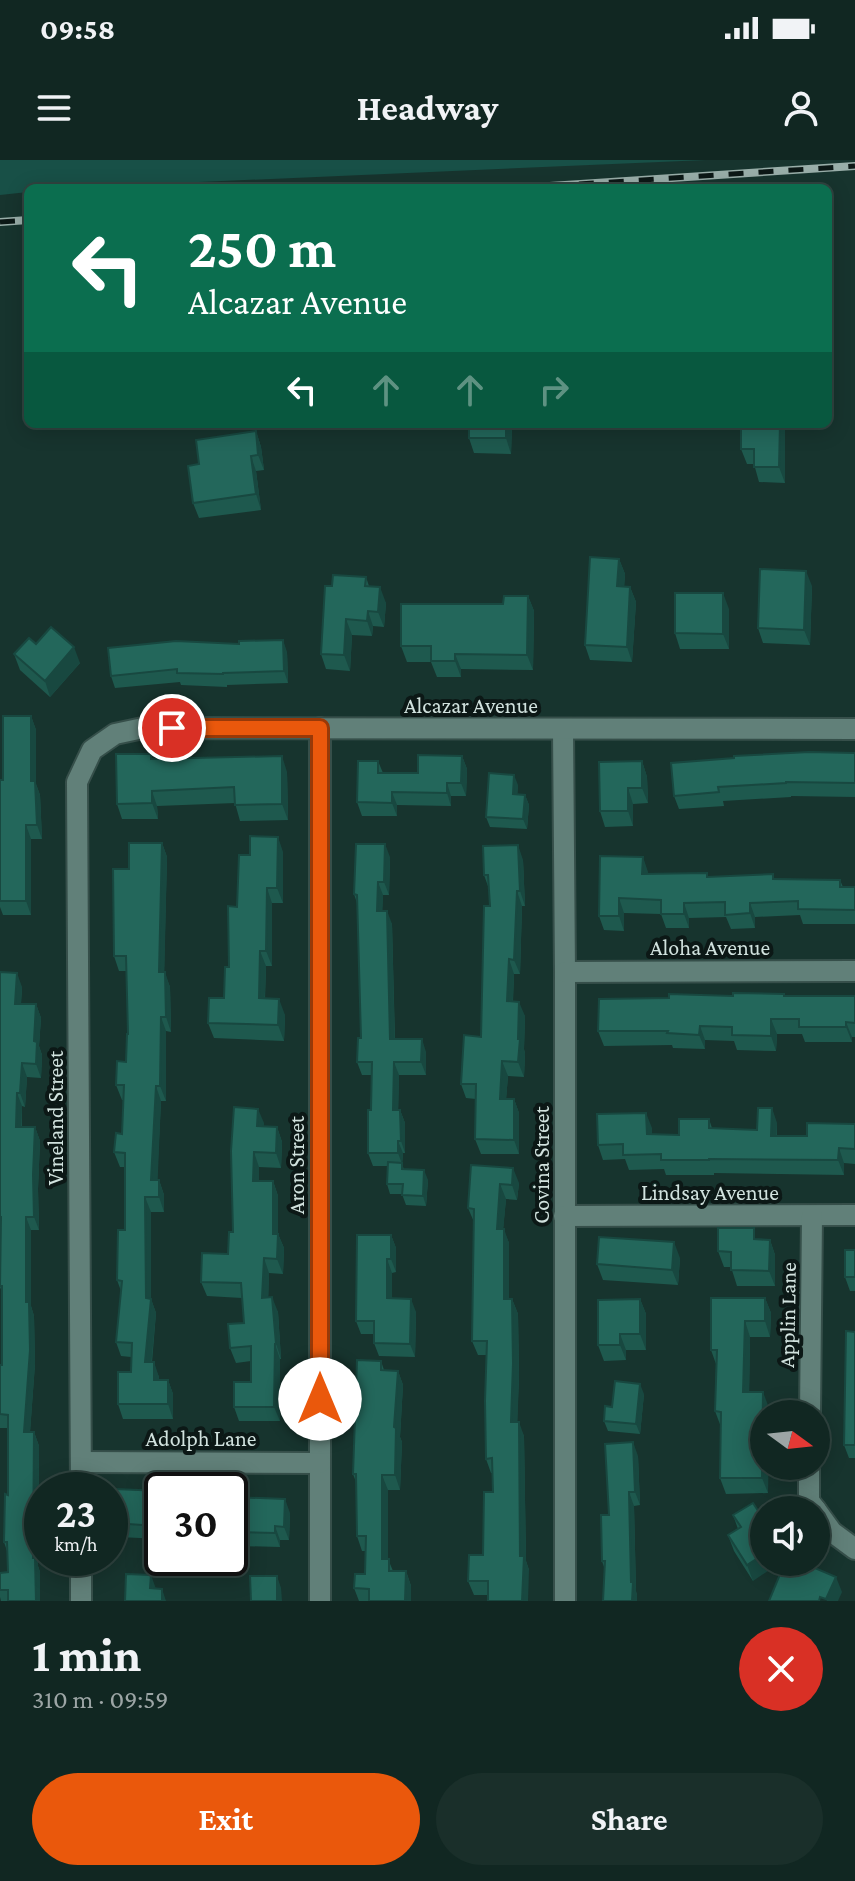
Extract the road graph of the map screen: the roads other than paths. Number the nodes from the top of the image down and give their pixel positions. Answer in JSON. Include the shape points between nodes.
{"nodes":[{"id":1,"x":320,"y":728,"type":"junction"},
{"id":2,"x":563,"y":729,"type":"junction"},
{"id":3,"x":855,"y":729,"type":"edge"},
{"id":4,"x":92,"y":750,"type":"joint"},
{"id":5,"x":855,"y":971,"type":"edge"},
{"id":6,"x":565,"y":972,"type":"junction"},
{"id":7,"x":855,"y":1215,"type":"edge"},
{"id":8,"x":564,"y":1216,"type":"junction"},
{"id":9,"x":812,"y":1216,"type":"junction"},
{"id":10,"x":810,"y":1400,"type":"edge"},
{"id":11,"x":81,"y":1462,"type":"junction"},
{"id":12,"x":320,"y":1463,"type":"junction"},
{"id":13,"x":81,"y":1472,"type":"edge"},
{"id":14,"x":830,"y":1529,"type":"edge"},
{"id":15,"x":855,"y":1549,"type":"edge"},
{"id":16,"x":81,"y":1576,"type":"edge"},
{"id":17,"x":81,"y":1601,"type":"edge"},
{"id":18,"x":320,"y":1601,"type":"edge"},
{"id":19,"x":565,"y":1601,"type":"edge"}],
"edges":[{"from":1,"to":2,"type":"street","name":"Alcazar Avenue"},
{"from":1,"to":4,"type":"street","name":"Alcazar Avenue","via":[[143,728],[115,734]]},
{"from":1,"to":12,"type":"street","name":"Aron Street"},
{"from":2,"to":3,"type":"street","name":"Alcazar Avenue"},
{"from":2,"to":6,"type":"street","name":"Covina Street"},
{"from":4,"to":11,"type":"street","name":"Vineland Street","via":[[77,782]]},
{"from":5,"to":6,"type":"street","name":"Aloha Avenue"},
{"from":6,"to":8,"type":"street","name":"Covina Street"},
{"from":7,"to":9,"type":"street","name":"Lindsay Avenue"},
{"from":8,"to":9,"type":"street","name":"Lindsay Avenue"},
{"from":8,"to":19,"type":"street","name":"Covina Street"},
{"from":9,"to":10,"type":"street","name":"Applin Lane"},
{"from":11,"to":12,"type":"street","name":"Adolph Lane"},
{"from":11,"to":13,"type":"street","name":"Vineland Street"},
{"from":12,"to":18,"type":"street","name":"Aron Street"},
{"from":14,"to":15,"type":"street"},
{"from":16,"to":17,"type":"street"}]}
